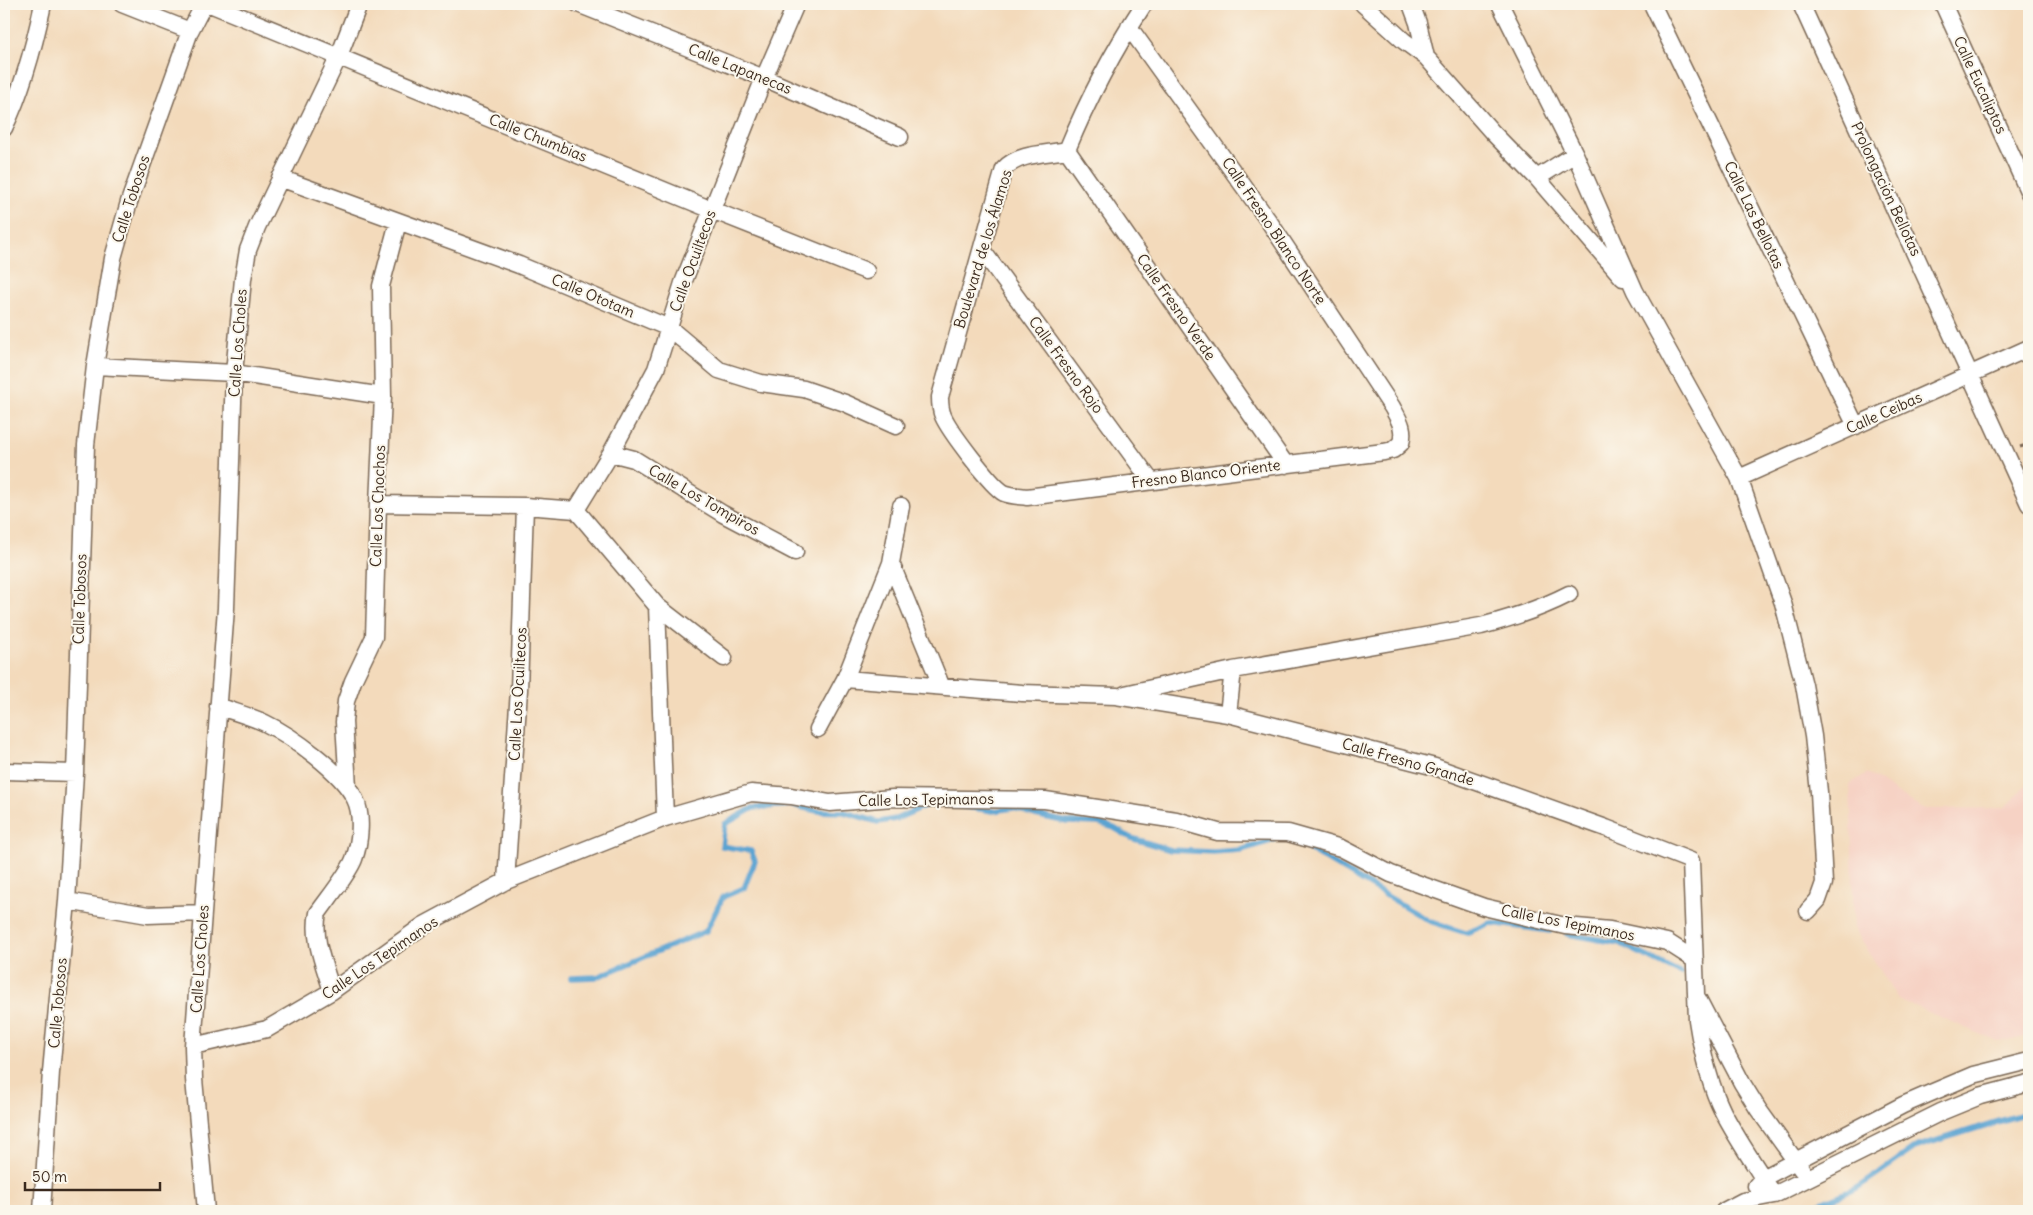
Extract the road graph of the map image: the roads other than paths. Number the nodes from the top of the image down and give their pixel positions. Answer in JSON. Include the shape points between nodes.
{"nodes":[{"id":1,"x":43,"y":4,"type":"edge"},
{"id":2,"x":122,"y":4,"type":"edge"},
{"id":3,"x":204,"y":4,"type":"edge"},
{"id":4,"x":210,"y":4,"type":"edge"},
{"id":5,"x":359,"y":4,"type":"edge"},
{"id":6,"x":578,"y":4,"type":"edge"},
{"id":7,"x":796,"y":4,"type":"edge"},
{"id":8,"x":1144,"y":4,"type":"edge"},
{"id":9,"x":1364,"y":4,"type":"edge"},
{"id":10,"x":1410,"y":4,"type":"edge"},
{"id":11,"x":1500,"y":4,"type":"edge"},
{"id":12,"x":1652,"y":4,"type":"edge"},
{"id":13,"x":1801,"y":4,"type":"edge"},
{"id":14,"x":1942,"y":4,"type":"edge"},
{"id":15,"x":1129,"y":27,"type":"junction"},
{"id":16,"x":190,"y":31,"type":"junction"},
{"id":17,"x":339,"y":56,"type":"junction"},
{"id":18,"x":1426,"y":57,"type":"junction"},
{"id":19,"x":764,"y":78,"type":"junction"},
{"id":20,"x":4,"y":128,"type":"edge"},
{"id":21,"x":900,"y":137,"type":"dead end"},
{"id":22,"x":1067,"y":150,"type":"junction"},
{"id":23,"x":1575,"y":154,"type":"junction"},
{"id":24,"x":280,"y":178,"type":"junction"},
{"id":25,"x":1537,"y":178,"type":"junction"},
{"id":26,"x":2029,"y":193,"type":"edge"},
{"id":27,"x":712,"y":210,"type":"junction"},
{"id":28,"x":398,"y":222,"type":"junction"},
{"id":29,"x":982,"y":250,"type":"junction"},
{"id":30,"x":866,"y":271,"type":"dead end"},
{"id":31,"x":1635,"y":291,"type":"junction"},
{"id":32,"x":670,"y":328,"type":"junction"},
{"id":33,"x":2029,"y":348,"type":"edge"},
{"id":34,"x":95,"y":366,"type":"junction"},
{"id":35,"x":234,"y":373,"type":"junction"},
{"id":36,"x":1970,"y":375,"type":"junction"},
{"id":37,"x":384,"y":396,"type":"junction"},
{"id":38,"x":896,"y":426,"type":"dead end"},
{"id":39,"x":1856,"y":426,"type":"junction"},
{"id":40,"x":1401,"y":443,"type":"joint"},
{"id":41,"x":611,"y":453,"type":"junction"},
{"id":42,"x":1286,"y":465,"type":"junction"},
{"id":43,"x":1739,"y":478,"type":"junction"},
{"id":44,"x":1151,"y":481,"type":"junction"},
{"id":45,"x":1010,"y":494,"type":"joint"},
{"id":46,"x":378,"y":504,"type":"junction"},
{"id":47,"x":2029,"y":504,"type":"edge"},
{"id":48,"x":525,"y":506,"type":"junction"},
{"id":49,"x":901,"y":506,"type":"dead end"},
{"id":50,"x":576,"y":510,"type":"junction"},
{"id":51,"x":795,"y":552,"type":"dead end"},
{"id":52,"x":891,"y":564,"type":"junction"},
{"id":53,"x":1569,"y":594,"type":"dead end"},
{"id":54,"x":658,"y":606,"type":"junction"},
{"id":55,"x":724,"y":658,"type":"dead end"},
{"id":56,"x":1233,"y":670,"type":"junction"},
{"id":57,"x":845,"y":679,"type":"junction"},
{"id":58,"x":941,"y":686,"type":"junction"},
{"id":59,"x":1116,"y":696,"type":"junction"},
{"id":60,"x":218,"y":706,"type":"junction"},
{"id":61,"x":1228,"y":714,"type":"junction"},
{"id":62,"x":818,"y":729,"type":"dead end"},
{"id":63,"x":4,"y":771,"type":"edge"},
{"id":64,"x":74,"y":774,"type":"junction"},
{"id":65,"x":348,"y":787,"type":"junction"},
{"id":66,"x":665,"y":818,"type":"junction"},
{"id":67,"x":506,"y":882,"type":"junction"},
{"id":68,"x":67,"y":901,"type":"junction"},
{"id":69,"x":1808,"y":911,"type":"dead end"},
{"id":70,"x":203,"y":913,"type":"junction"},
{"id":71,"x":1695,"y":960,"type":"junction"},
{"id":72,"x":332,"y":991,"type":"junction"},
{"id":73,"x":1697,"y":996,"type":"junction"},
{"id":74,"x":193,"y":1046,"type":"junction"},
{"id":75,"x":2023,"y":1062,"type":"edge"},
{"id":76,"x":2026,"y":1084,"type":"edge"},
{"id":77,"x":1796,"y":1161,"type":"junction"},
{"id":78,"x":1764,"y":1178,"type":"junction"},
{"id":79,"x":1807,"y":1178,"type":"junction"},
{"id":80,"x":1774,"y":1195,"type":"junction"},
{"id":81,"x":1743,"y":1201,"type":"junction"},
{"id":82,"x":42,"y":1211,"type":"edge"},
{"id":83,"x":206,"y":1211,"type":"edge"},
{"id":84,"x":1724,"y":1211,"type":"edge"}],
"edges":[{"from":1,"to":20,"type":"street","via":[[16,103]]},
{"from":2,"to":16,"type":"street"},
{"from":3,"to":16,"type":"street","name":"Calle Tobosos"},
{"from":4,"to":17,"type":"street","name":"Calle Chumbias"},
{"from":5,"to":17,"type":"street","name":"Calle Los Choles"},
{"from":6,"to":19,"type":"street","name":"Calle Lapanecas"},
{"from":7,"to":19,"type":"street","name":"Calle Ocuiltecos"},
{"from":8,"to":15,"type":"street"},
{"from":9,"to":18,"type":"street"},
{"from":10,"to":18,"type":"street"},
{"from":11,"to":23,"type":"street"},
{"from":12,"to":39,"type":"street","name":"Calle Las Bellotas"},
{"from":13,"to":36,"type":"street","name":"Prolongación Bellotas"},
{"from":14,"to":26,"type":"street","name":"Calle Eucaliptos"},
{"from":15,"to":22,"type":"street","via":[[1083,112]]},
{"from":15,"to":40,"type":"street","name":"Calle Fresno Blanco Norte","via":[[1270,223],[1392,407],[1401,423]]},
{"from":16,"to":34,"type":"street","name":"Calle Tobosos","via":[[126,211],[113,258]]},
{"from":17,"to":24,"type":"street","name":"Calle Los Choles"},
{"from":17,"to":27,"type":"street","name":"Calle Chumbias"},
{"from":18,"to":25,"type":"street"},
{"from":19,"to":21,"type":"street","name":"Calle Lapanecas"},
{"from":19,"to":27,"type":"street","name":"Calle Ocuiltecos"},
{"from":22,"to":29,"type":"street","name":"Boulevard de los Álamos","via":[[1021,158],[1004,169]]},
{"from":22,"to":42,"type":"street","name":"Calle Fresno Verde"},
{"from":23,"to":25,"type":"street"},
{"from":23,"to":31,"type":"street"},
{"from":24,"to":28,"type":"street","name":"Calle Ototam"},
{"from":24,"to":35,"type":"street","name":"Calle Los Choles","via":[[248,250]]},
{"from":25,"to":31,"type":"street"},
{"from":27,"to":30,"type":"street","name":"Calle Chumbias"},
{"from":27,"to":32,"type":"street","name":"Calle Ocuiltecos","via":[[683,282]]},
{"from":28,"to":32,"type":"street","name":"Calle Ototam","via":[[520,265]]},
{"from":28,"to":37,"type":"street","name":"Calle Los Chochos","via":[[381,286]]},
{"from":29,"to":44,"type":"street","name":"Calle Fresno Rojo"},
{"from":29,"to":45,"type":"street","name":"Boulevard de los Álamos","via":[[940,397],[940,408],[943,418],[974,460],[997,487]]},
{"from":31,"to":43,"type":"street"},
{"from":32,"to":38,"type":"street","name":"Calle Ototam","via":[[719,370],[761,383],[804,389],[846,403]]},
{"from":32,"to":41,"type":"street","name":"Calle Ocuiltecos","via":[[656,369]]},
{"from":33,"to":36,"type":"street","name":"Calle Ceibas"},
{"from":34,"to":35,"type":"street"},
{"from":34,"to":64,"type":"street","name":"Calle Tobosos","via":[[86,445]]},
{"from":35,"to":37,"type":"street"},
{"from":35,"to":60,"type":"street","name":"Calle Los Choles","via":[[226,608]]},
{"from":36,"to":39,"type":"street","name":"Calle Ceibas"},
{"from":36,"to":47,"type":"street","name":"Prolongación Bellotas"},
{"from":37,"to":46,"type":"street","name":"Calle Los Chochos"},
{"from":39,"to":43,"type":"street","name":"Calle Ceibas"},
{"from":40,"to":42,"type":"street","name":"Fresno Blanco Oriente","via":[[1384,452]]},
{"from":41,"to":50,"type":"street","name":"Calle Ocuiltecos"},
{"from":41,"to":51,"type":"street","name":"Calle Los Tompiros","via":[[634,459],[723,514]]},
{"from":42,"to":44,"type":"street","name":"Fresno Blanco Oriente"},
{"from":43,"to":69,"type":"street","via":[[1783,603],[1813,736],[1824,883],[1818,900]]},
{"from":44,"to":45,"type":"street","name":"Fresno Blanco Oriente","via":[[1027,497]]},
{"from":46,"to":48,"type":"street"},
{"from":46,"to":65,"type":"street","name":"Calle Los Chochos","via":[[374,637],[346,701]]},
{"from":48,"to":50,"type":"street"},
{"from":48,"to":67,"type":"street","name":"Calle Los Ocuiltecos","via":[[519,690]]},
{"from":49,"to":52,"type":"street"},
{"from":50,"to":54,"type":"street"},
{"from":52,"to":57,"type":"street"},
{"from":52,"to":58,"type":"street"},
{"from":53,"to":56,"type":"street","name":"Calle Fresno Grande","via":[[1525,614],[1481,626]]},
{"from":54,"to":55,"type":"street"},
{"from":54,"to":66,"type":"street"},
{"from":56,"to":59,"type":"street","name":"Calle Fresno Grande"},
{"from":56,"to":61,"type":"street"},
{"from":57,"to":58,"type":"street","name":"Calle Fresno Grande"},
{"from":57,"to":62,"type":"street"},
{"from":58,"to":59,"type":"street","name":"Calle Fresno Grande"},
{"from":59,"to":61,"type":"street","name":"Calle Fresno Grande"},
{"from":60,"to":65,"type":"street","via":[[265,724],[294,740]]},
{"from":60,"to":70,"type":"street","name":"Calle Los Choles"},
{"from":61,"to":71,"type":"street","name":"Calle Fresno Grande","via":[[1435,767],[1691,862]]},
{"from":63,"to":64,"type":"street"},
{"from":64,"to":68,"type":"street","name":"Calle Tobosos"},
{"from":65,"to":72,"type":"street","via":[[356,800],[359,814],[359,838],[354,860],[318,913],[316,922],[318,945]]},
{"from":66,"to":67,"type":"street","name":"Calle Los Tepimanos"},
{"from":66,"to":71,"type":"street","name":"Calle Los Tepimanos","via":[[752,792],[830,803],[893,798],[1045,800],[1176,820],[1218,832],[1288,834],[1341,848],[1391,874],[1484,907],[1565,926],[1610,930],[1667,942]]},
{"from":67,"to":72,"type":"street","name":"Calle Los Tepimanos","via":[[424,925]]},
{"from":68,"to":70,"type":"street","via":[[148,915]]},
{"from":68,"to":82,"type":"street","name":"Calle Tobosos"},
{"from":70,"to":74,"type":"street","name":"Calle Los Choles"},
{"from":71,"to":73,"type":"street"},
{"from":72,"to":74,"type":"street","name":"Calle Los Tepimanos","via":[[267,1029]]},
{"from":73,"to":77,"type":"street","via":[[1742,1084]]},
{"from":73,"to":78,"type":"street","via":[[1700,1036],[1708,1075],[1723,1112]]},
{"from":74,"to":83,"type":"street","name":"Calle Los Choles"},
{"from":75,"to":76,"type":"street"},
{"from":75,"to":77,"type":"street","via":[[1973,1075],[1903,1105]]},
{"from":76,"to":79,"type":"street","via":[[1980,1096],[1942,1112]]},
{"from":77,"to":78,"type":"street"},
{"from":77,"to":79,"type":"street"},
{"from":78,"to":80,"type":"street"},
{"from":78,"to":81,"type":"street"},
{"from":79,"to":80,"type":"street"},
{"from":80,"to":81,"type":"street"},
{"from":81,"to":84,"type":"street"}]}
